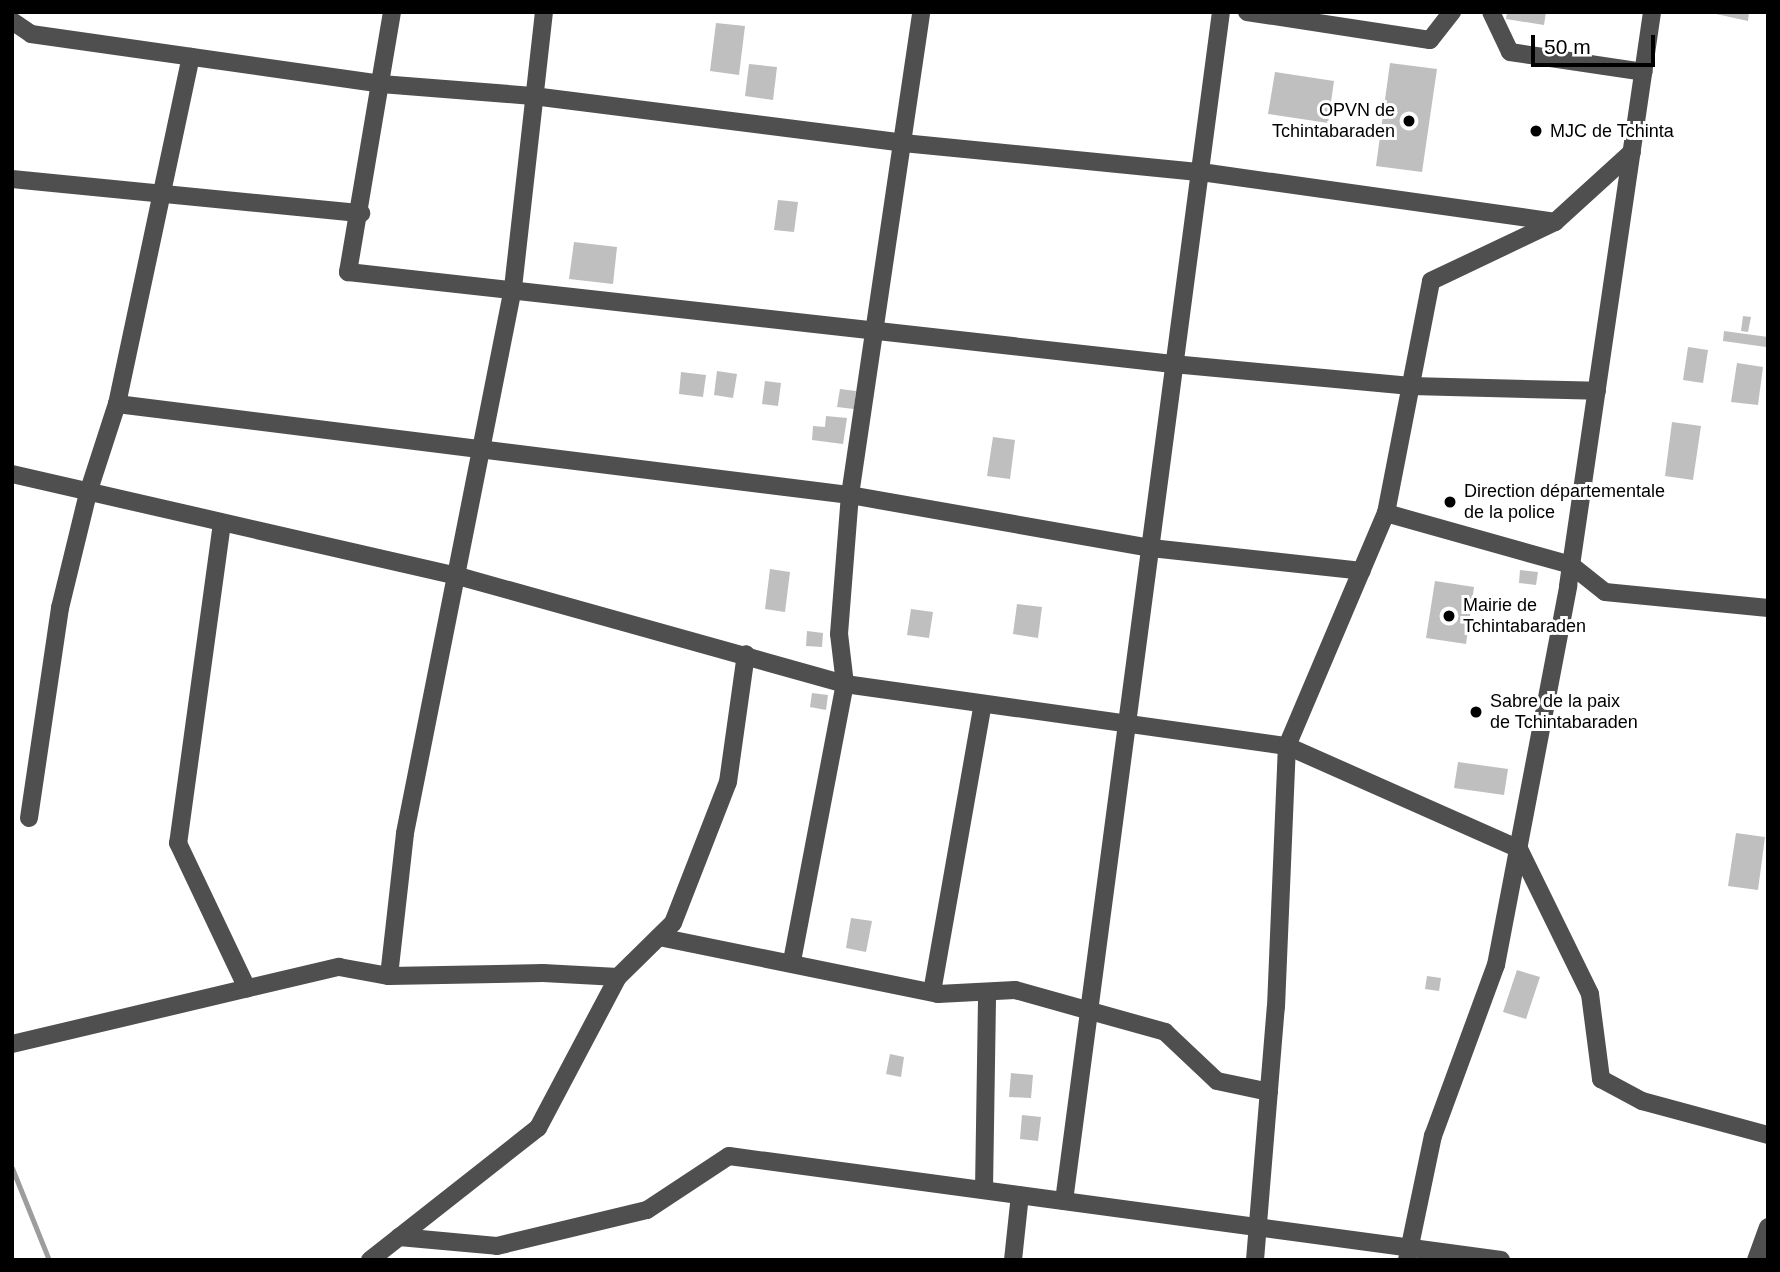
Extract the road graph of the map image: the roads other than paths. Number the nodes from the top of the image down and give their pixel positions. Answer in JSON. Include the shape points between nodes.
{"nodes":[{"id":1,"x":392,"y":12,"type":"edge"},
{"id":2,"x":544,"y":12,"type":"edge"},
{"id":3,"x":921,"y":12,"type":"edge"},
{"id":4,"x":1221,"y":12,"type":"edge"},
{"id":5,"x":1247,"y":12,"type":"edge"},
{"id":6,"x":1452,"y":12,"type":"edge"},
{"id":7,"x":1491,"y":12,"type":"edge"},
{"id":8,"x":1652,"y":12,"type":"edge"},
{"id":9,"x":12,"y":21,"type":"edge"},
{"id":10,"x":191,"y":57,"type":"junction"},
{"id":11,"x":1644,"y":72,"type":"junction"},
{"id":12,"x":382,"y":84,"type":"junction"},
{"id":13,"x":533,"y":96,"type":"junction"},
{"id":14,"x":902,"y":143,"type":"junction"},
{"id":15,"x":1632,"y":152,"type":"junction"},
{"id":16,"x":1201,"y":172,"type":"junction"},
{"id":17,"x":12,"y":179,"type":"edge"},
{"id":18,"x":162,"y":195,"type":"junction"},
{"id":19,"x":361,"y":213,"type":"junction"},
{"id":20,"x":1555,"y":222,"type":"junction"},
{"id":21,"x":513,"y":288,"type":"junction"},
{"id":22,"x":875,"y":330,"type":"junction"},
{"id":23,"x":1173,"y":364,"type":"junction"},
{"id":24,"x":1411,"y":386,"type":"junction"},
{"id":25,"x":1597,"y":391,"type":"junction"},
{"id":26,"x":117,"y":404,"type":"junction"},
{"id":27,"x":483,"y":448,"type":"junction"},
{"id":28,"x":12,"y":474,"type":"edge"},
{"id":29,"x":88,"y":493,"type":"junction"},
{"id":30,"x":850,"y":495,"type":"junction"},
{"id":31,"x":1386,"y":513,"type":"junction"},
{"id":32,"x":222,"y":523,"type":"junction"},
{"id":33,"x":1151,"y":548,"type":"junction"},
{"id":34,"x":1572,"y":565,"type":"junction"},
{"id":35,"x":1362,"y":571,"type":"junction"},
{"id":36,"x":458,"y":576,"type":"junction"},
{"id":37,"x":1768,"y":608,"type":"edge"},
{"id":38,"x":746,"y":654,"type":"junction"},
{"id":39,"x":845,"y":684,"type":"junction"},
{"id":40,"x":984,"y":704,"type":"junction"},
{"id":41,"x":1127,"y":723,"type":"junction"},
{"id":42,"x":1287,"y":746,"type":"junction"},
{"id":43,"x":29,"y":818,"type":"dead end"},
{"id":44,"x":1519,"y":849,"type":"junction"},
{"id":45,"x":659,"y":937,"type":"junction"},
{"id":46,"x":792,"y":961,"type":"junction"},
{"id":47,"x":389,"y":976,"type":"junction"},
{"id":48,"x":618,"y":977,"type":"junction"},
{"id":49,"x":247,"y":988,"type":"junction"},
{"id":50,"x":932,"y":992,"type":"junction"},
{"id":51,"x":987,"y":992,"type":"junction"},
{"id":52,"x":1090,"y":1010,"type":"junction"},
{"id":53,"x":12,"y":1044,"type":"edge"},
{"id":54,"x":1269,"y":1092,"type":"junction"},
{"id":55,"x":1768,"y":1136,"type":"edge"},
{"id":56,"x":984,"y":1190,"type":"junction"},
{"id":57,"x":1020,"y":1195,"type":"junction"},
{"id":58,"x":1064,"y":1201,"type":"junction"},
{"id":59,"x":1257,"y":1227,"type":"junction"},
{"id":60,"x":1768,"y":1227,"type":"edge"},
{"id":61,"x":399,"y":1237,"type":"junction"},
{"id":62,"x":1408,"y":1254,"type":"edge"},
{"id":63,"x":370,"y":1260,"type":"edge"},
{"id":64,"x":1013,"y":1260,"type":"edge"},
{"id":65,"x":1255,"y":1260,"type":"edge"},
{"id":66,"x":1500,"y":1260,"type":"edge"},
{"id":67,"x":1756,"y":1260,"type":"edge"}],
"edges":[{"from":1,"to":12,"type":"street"},
{"from":2,"to":13,"type":"street"},
{"from":3,"to":14,"type":"street"},
{"from":4,"to":16,"type":"street"},
{"from":5,"to":6,"type":"street","via":[[1430,40]]},
{"from":7,"to":11,"type":"street","via":[[1510,52]]},
{"from":8,"to":11,"type":"street"},
{"from":9,"to":10,"type":"street","via":[[31,34]]},
{"from":10,"to":12,"type":"street"},
{"from":10,"to":18,"type":"street"},
{"from":11,"to":15,"type":"street"},
{"from":12,"to":13,"type":"street"},
{"from":12,"to":19,"type":"street"},
{"from":13,"to":14,"type":"street"},
{"from":13,"to":21,"type":"street"},
{"from":14,"to":16,"type":"street"},
{"from":14,"to":22,"type":"street"},
{"from":15,"to":20,"type":"street"},
{"from":15,"to":25,"type":"street"},
{"from":16,"to":20,"type":"street"},
{"from":16,"to":23,"type":"street"},
{"from":17,"to":18,"type":"street"},
{"from":18,"to":19,"type":"street"},
{"from":18,"to":26,"type":"street"},
{"from":19,"to":21,"type":"street","via":[[348,272]]},
{"from":20,"to":24,"type":"street","via":[[1431,281]]},
{"from":21,"to":22,"type":"street"},
{"from":21,"to":27,"type":"street"},
{"from":22,"to":23,"type":"street"},
{"from":22,"to":30,"type":"street"},
{"from":23,"to":24,"type":"street"},
{"from":23,"to":33,"type":"street"},
{"from":24,"to":25,"type":"street"},
{"from":24,"to":31,"type":"street"},
{"from":25,"to":34,"type":"street"},
{"from":26,"to":27,"type":"street"},
{"from":26,"to":29,"type":"street"},
{"from":27,"to":30,"type":"street"},
{"from":27,"to":36,"type":"street"},
{"from":28,"to":29,"type":"street"},
{"from":29,"to":32,"type":"street"},
{"from":29,"to":43,"type":"street","via":[[60,608]]},
{"from":30,"to":33,"type":"street"},
{"from":30,"to":39,"type":"street","via":[[839,634]]},
{"from":31,"to":34,"type":"street"},
{"from":31,"to":35,"type":"street"},
{"from":32,"to":36,"type":"street"},
{"from":32,"to":49,"type":"street","via":[[178,842]]},
{"from":33,"to":35,"type":"street"},
{"from":33,"to":41,"type":"street"},
{"from":34,"to":37,"type":"street","via":[[1605,592]]},
{"from":34,"to":44,"type":"street"},
{"from":35,"to":42,"type":"street"},
{"from":36,"to":38,"type":"street"},
{"from":36,"to":47,"type":"street","via":[[405,833]]},
{"from":38,"to":39,"type":"street"},
{"from":38,"to":45,"type":"street","via":[[729,782],[673,922]]},
{"from":39,"to":40,"type":"street"},
{"from":39,"to":46,"type":"street"},
{"from":40,"to":41,"type":"street"},
{"from":40,"to":50,"type":"street"},
{"from":41,"to":42,"type":"street"},
{"from":41,"to":52,"type":"street"},
{"from":42,"to":44,"type":"street"},
{"from":42,"to":54,"type":"street"},
{"from":44,"to":55,"type":"street","via":[[1590,994],[1601,1079],[1642,1101]]},
{"from":44,"to":62,"type":"street","via":[[1496,965],[1433,1136]]},
{"from":45,"to":46,"type":"street"},
{"from":45,"to":48,"type":"street"},
{"from":46,"to":50,"type":"street"},
{"from":47,"to":48,"type":"street","via":[[543,973]]},
{"from":47,"to":49,"type":"street","via":[[339,967]]},
{"from":48,"to":61,"type":"street","via":[[538,1128]]},
{"from":49,"to":53,"type":"street"},
{"from":50,"to":51,"type":"street"},
{"from":51,"to":52,"type":"street","via":[[1015,990]]},
{"from":51,"to":56,"type":"street"},
{"from":52,"to":54,"type":"street","via":[[1165,1032],[1217,1081]]},
{"from":52,"to":58,"type":"street"},
{"from":54,"to":59,"type":"street"},
{"from":56,"to":57,"type":"street"},
{"from":56,"to":61,"type":"street","via":[[729,1157],[647,1210],[497,1246]]},
{"from":57,"to":58,"type":"street"},
{"from":57,"to":64,"type":"street"},
{"from":58,"to":59,"type":"street"},
{"from":59,"to":62,"type":"street"},
{"from":59,"to":65,"type":"street"},
{"from":60,"to":67,"type":"street"},
{"from":61,"to":63,"type":"street"},
{"from":62,"to":66,"type":"street"}]}
